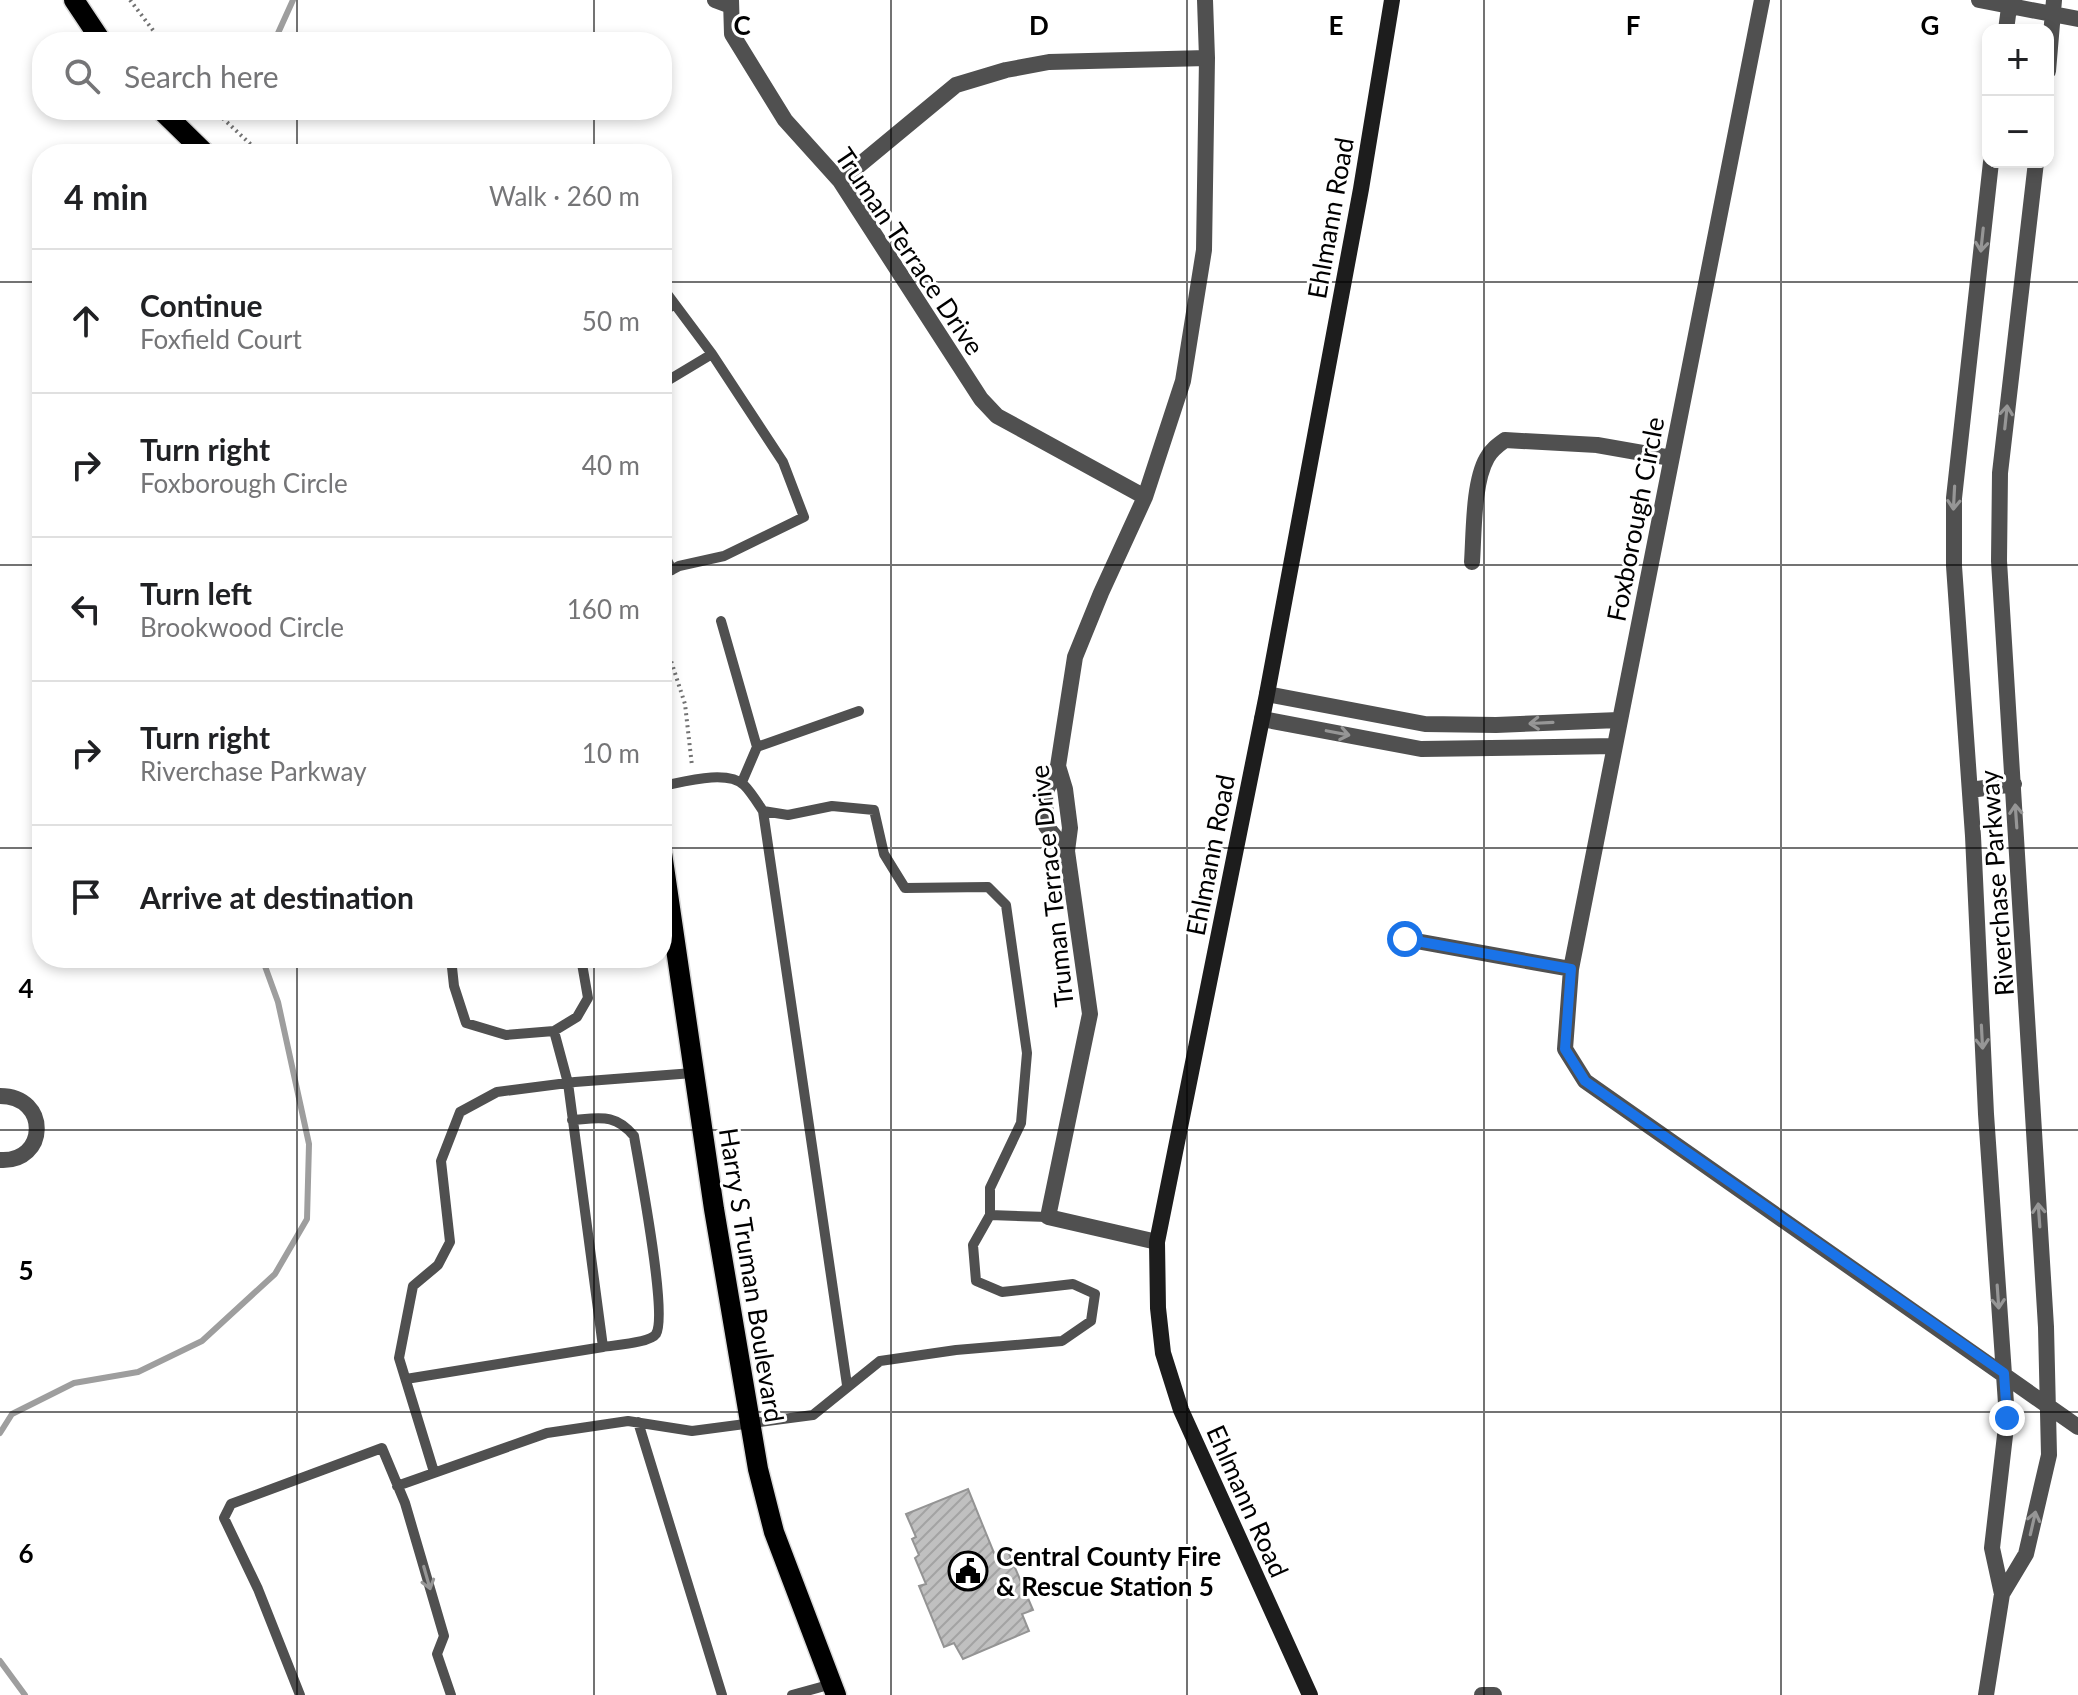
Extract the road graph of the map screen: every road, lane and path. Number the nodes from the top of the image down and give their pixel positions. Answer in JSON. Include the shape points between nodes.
{"nodes":[{"id":1,"x":74,"y":0,"type":"edge"},
{"id":2,"x":130,"y":0,"type":"edge"},
{"id":3,"x":715,"y":0,"type":"edge"},
{"id":4,"x":1205,"y":0,"type":"edge"},
{"id":5,"x":1392,"y":0,"type":"edge"},
{"id":6,"x":1762,"y":0,"type":"edge"},
{"id":7,"x":1979,"y":0,"type":"edge"},
{"id":8,"x":731,"y":3,"type":"edge"},
{"id":9,"x":2009,"y":3,"type":"edge"},
{"id":10,"x":2053,"y":6,"type":"edge"},
{"id":11,"x":2078,"y":19,"type":"edge"},
{"id":12,"x":2007,"y":24,"type":"edge"},
{"id":13,"x":95,"y":32,"type":"edge"},
{"id":14,"x":154,"y":32,"type":"edge"},
{"id":15,"x":1207,"y":58,"type":"junction"},
{"id":16,"x":171,"y":120,"type":"edge"},
{"id":17,"x":225,"y":120,"type":"edge"},
{"id":18,"x":196,"y":144,"type":"edge"},
{"id":19,"x":250,"y":144,"type":"edge"},
{"id":20,"x":1990,"y":168,"type":"edge"},
{"id":21,"x":2035,"y":168,"type":"edge"},
{"id":22,"x":840,"y":181,"type":"junction"},
{"id":23,"x":672,"y":301,"type":"edge"},
{"id":24,"x":674,"y":304,"type":"joint"},
{"id":25,"x":712,"y":354,"type":"junction"},
{"id":26,"x":672,"y":378,"type":"edge"},
{"id":27,"x":1671,"y":458,"type":"junction"},
{"id":28,"x":1145,"y":497,"type":"junction"},
{"id":29,"x":1472,"y":562,"type":"dead end"},
{"id":30,"x":672,"y":571,"type":"edge"},
{"id":31,"x":721,"y":621,"type":"dead end"},
{"id":32,"x":672,"y":664,"type":"edge"},
{"id":33,"x":1267,"y":694,"type":"junction"},
{"id":34,"x":859,"y":711,"type":"dead end"},
{"id":35,"x":1262,"y":719,"type":"junction"},
{"id":36,"x":1619,"y":720,"type":"junction"},
{"id":37,"x":1615,"y":746,"type":"junction"},
{"id":38,"x":757,"y":747,"type":"junction"},
{"id":39,"x":1058,"y":766,"type":"junction"},
{"id":40,"x":693,"y":780,"type":"junction"},
{"id":41,"x":742,"y":782,"type":"junction"},
{"id":42,"x":672,"y":784,"type":"edge"},
{"id":43,"x":2014,"y":784,"type":"junction"},
{"id":44,"x":1970,"y":790,"type":"junction"},
{"id":45,"x":763,"y":811,"type":"junction"},
{"id":46,"x":1067,"y":851,"type":"junction"},
{"id":47,"x":672,"y":924,"type":"edge"},
{"id":48,"x":1405,"y":939,"type":"dead end"},
{"id":49,"x":452,"y":968,"type":"edge"},
{"id":50,"x":583,"y":968,"type":"edge"},
{"id":51,"x":1571,"y":969,"type":"junction"},
{"id":52,"x":554,"y":1031,"type":"junction"},
{"id":53,"x":693,"y":1073,"type":"junction"},
{"id":54,"x":568,"y":1083,"type":"junction"},
{"id":55,"x":0,"y":1096,"type":"edge"},
{"id":56,"x":572,"y":1120,"type":"junction"},
{"id":57,"x":0,"y":1160,"type":"edge"},
{"id":58,"x":990,"y":1215,"type":"junction"},
{"id":59,"x":1048,"y":1217,"type":"junction"},
{"id":60,"x":1157,"y":1242,"type":"junction"},
{"id":61,"x":603,"y":1347,"type":"junction"},
{"id":62,"x":2004,"y":1373,"type":"junction"},
{"id":63,"x":406,"y":1379,"type":"junction"},
{"id":64,"x":847,"y":1385,"type":"junction"},
{"id":65,"x":2048,"y":1405,"type":"junction"},
{"id":66,"x":638,"y":1422,"type":"junction"},
{"id":67,"x":750,"y":1422,"type":"junction"},
{"id":68,"x":2078,"y":1427,"type":"edge"},
{"id":69,"x":434,"y":1472,"type":"junction"},
{"id":70,"x":397,"y":1486,"type":"junction"},
{"id":71,"x":2002,"y":1594,"type":"junction"},
{"id":72,"x":834,"y":1690,"type":"edge"},
{"id":73,"x":300,"y":1695,"type":"edge"},
{"id":74,"x":451,"y":1695,"type":"edge"},
{"id":75,"x":722,"y":1695,"type":"edge"},
{"id":76,"x":792,"y":1695,"type":"edge"},
{"id":77,"x":1310,"y":1695,"type":"edge"},
{"id":78,"x":1482,"y":1695,"type":"edge"},
{"id":79,"x":1494,"y":1695,"type":"edge"},
{"id":80,"x":1986,"y":1695,"type":"edge"}],
"edges":[{"from":1,"to":13,"type":"main road"},
{"from":2,"to":14,"type":"path"},
{"from":3,"to":8,"type":"street","name":"Truman Terrace Drive"},
{"from":4,"to":15,"type":"street","name":"Truman Terrace Drive"},
{"from":5,"to":33,"type":"street","name":"Ehlmann Road"},
{"from":6,"to":27,"type":"street","name":"Foxborough Circle"},
{"from":7,"to":9,"type":"street"},
{"from":8,"to":22,"type":"street","name":"Truman Terrace Drive","via":[[732,34],[785,120]]},
{"from":9,"to":10,"type":"street"},
{"from":9,"to":12,"type":"street"},
{"from":10,"to":11,"type":"street"},
{"from":15,"to":22,"type":"street","via":[[1049,62],[956,85]]},
{"from":15,"to":28,"type":"street","name":"Truman Terrace Drive","via":[[1204,250],[1183,381]]},
{"from":16,"to":18,"type":"main road"},
{"from":17,"to":19,"type":"path"},
{"from":20,"to":44,"type":"street","name":"Riverchase Parkway","one_way":true,"via":[[1954,498]]},
{"from":43,"to":21,"type":"street","name":"Riverchase Parkway","one_way":true,"via":[[1999,561],[2000,473]]},
{"from":22,"to":28,"type":"street","name":"Truman Terrace Drive","via":[[997,416]]},
{"from":23,"to":24,"type":"lane"},
{"from":24,"to":25,"type":"lane"},
{"from":25,"to":26,"type":"lane"},
{"from":25,"to":30,"type":"lane","via":[[783,462],[804,517],[724,556]]},
{"from":27,"to":29,"type":"street","via":[[1597,445],[1505,440],[1485,460]]},
{"from":27,"to":36,"type":"street","name":"Foxborough Circle"},
{"from":28,"to":39,"type":"street","name":"Truman Terrace Drive","via":[[1075,657]]},
{"from":31,"to":38,"type":"lane"},
{"from":32,"to":40,"type":"path","via":[[685,704]]},
{"from":33,"to":35,"type":"street","name":"Ehlmann Road"},
{"from":36,"to":33,"type":"street","one_way":true,"via":[[1425,724]]},
{"from":34,"to":38,"type":"lane"},
{"from":35,"to":37,"type":"street","one_way":true,"via":[[1421,749]]},
{"from":35,"to":60,"type":"street","name":"Ehlmann Road"},
{"from":36,"to":37,"type":"street","name":"Foxborough Circle"},
{"from":37,"to":51,"type":"street","name":"Foxborough Circle"},
{"from":38,"to":41,"type":"lane"},
{"from":39,"to":46,"type":"street","name":"Truman Terrace Drive","via":[[1070,828]]},
{"from":39,"to":46,"type":"street","via":[[1045,793],[1046,826]]},
{"from":40,"to":41,"type":"lane"},
{"from":40,"to":42,"type":"lane"},
{"from":41,"to":45,"type":"lane"},
{"from":43,"to":44,"type":"street"},
{"from":65,"to":43,"type":"street","name":"Riverchase Parkway","one_way":true},
{"from":44,"to":62,"type":"street","name":"Riverchase Parkway","one_way":true},
{"from":45,"to":58,"type":"lane","via":[[788,815],[832,806],[874,810],[884,854],[905,888],[988,887],[1006,905],[1027,1053],[1021,1123],[990,1188]]},
{"from":45,"to":64,"type":"lane"},
{"from":46,"to":59,"type":"street","name":"Truman Terrace Drive","via":[[1090,1014]]},
{"from":47,"to":53,"type":"main road","name":"Harry S Truman Boulevard"},
{"from":48,"to":51,"type":"street"},
{"from":49,"to":52,"type":"lane","via":[[466,1023],[506,1035]]},
{"from":50,"to":52,"type":"lane","via":[[588,998],[577,1017]]},
{"from":51,"to":62,"type":"street","name":"Foxborough Circle","via":[[1565,1049],[1585,1081]]},
{"from":52,"to":54,"type":"lane"},
{"from":53,"to":54,"type":"lane"},
{"from":53,"to":67,"type":"main road","name":"Harry S Truman Boulevard"},
{"from":54,"to":56,"type":"lane"},
{"from":54,"to":63,"type":"lane","via":[[497,1092],[460,1112],[441,1161],[450,1242],[438,1265],[413,1286],[399,1358]]},
{"from":55,"to":57,"type":"street","via":[[22,1100],[37,1127],[24,1155]]},
{"from":56,"to":61,"type":"lane"},
{"from":56,"to":61,"type":"lane","via":[[623,1122],[634,1136],[657,1285],[657,1333]]},
{"from":58,"to":59,"type":"lane"},
{"from":58,"to":64,"type":"lane","via":[[973,1245],[976,1281],[1002,1292],[1073,1284],[1095,1294],[1091,1321],[1062,1341],[880,1361]]},
{"from":59,"to":60,"type":"street"},
{"from":60,"to":77,"type":"street","name":"Ehlmann Road","via":[[1163,1353],[1181,1410]]},
{"from":61,"to":63,"type":"lane"},
{"from":62,"to":65,"type":"street"},
{"from":62,"to":71,"type":"street","name":"Riverchase Parkway","via":[[2007,1418],[1992,1548]]},
{"from":63,"to":69,"type":"lane"},
{"from":64,"to":67,"type":"lane","via":[[813,1415]]},
{"from":65,"to":68,"type":"street"},
{"from":71,"to":65,"type":"street","name":"Riverchase Parkway","one_way":true,"via":[[2026,1554],[2049,1455]]},
{"from":66,"to":67,"type":"lane","via":[[692,1431]]},
{"from":66,"to":69,"type":"lane","via":[[547,1433]]},
{"from":66,"to":75,"type":"lane"},
{"from":67,"to":72,"type":"main road","name":"Harry S Truman Boulevard","via":[[774,1532]]},
{"from":69,"to":70,"type":"lane"},
{"from":70,"to":73,"type":"lane","via":[[382,1448],[231,1504],[224,1518]]},
{"from":70,"to":74,"type":"lane","one_way":true,"via":[[444,1636],[437,1654]]},
{"from":71,"to":80,"type":"street","name":"Riverchase Parkway"},
{"from":72,"to":76,"type":"lane"},
{"from":78,"to":79,"type":"street"}]}
